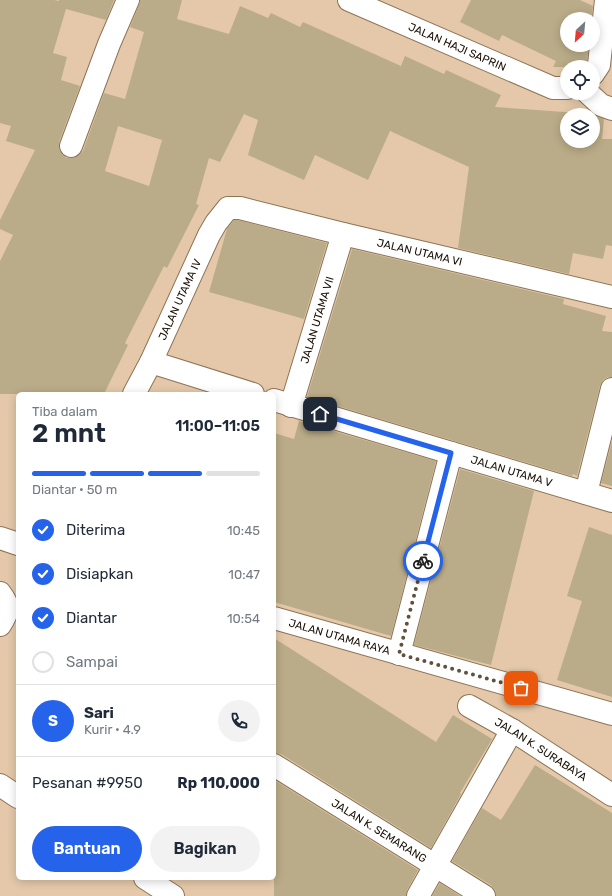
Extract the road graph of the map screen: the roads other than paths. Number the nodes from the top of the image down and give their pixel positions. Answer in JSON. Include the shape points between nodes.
{"nodes":[{"id":1,"x":128,"y":0,"type":"edge"},
{"id":2,"x":606,"y":0,"type":"edge"},
{"id":3,"x":354,"y":1,"type":"edge"},
{"id":4,"x":600,"y":60,"type":"edge"},
{"id":5,"x":560,"y":88,"type":"edge"},
{"id":6,"x":595,"y":100,"type":"edge"},
{"id":7,"x":612,"y":109,"type":"edge"},
{"id":8,"x":71,"y":146,"type":"dead end"},
{"id":9,"x":228,"y":208,"type":"joint"},
{"id":10,"x":344,"y":234,"type":"junction"},
{"id":11,"x":612,"y":297,"type":"edge"},
{"id":12,"x":150,"y":362,"type":"junction"},
{"id":13,"x":612,"y":389,"type":"edge"},
{"id":14,"x":135,"y":392,"type":"edge"},
{"id":15,"x":247,"y":392,"type":"edge"},
{"id":16,"x":283,"y":403,"type":"edge"},
{"id":17,"x":451,"y":453,"type":"junction"},
{"id":18,"x":586,"y":493,"type":"junction"},
{"id":19,"x":612,"y":501,"type":"edge"},
{"id":20,"x":0,"y":538,"type":"edge"},
{"id":21,"x":16,"y":543,"type":"edge"},
{"id":22,"x":0,"y":593,"type":"edge"},
{"id":23,"x":276,"y":619,"type":"edge"},
{"id":24,"x":0,"y":625,"type":"edge"},
{"id":25,"x":399,"y":654,"type":"junction"},
{"id":26,"x":469,"y":706,"type":"dead end"},
{"id":27,"x":612,"y":714,"type":"edge"},
{"id":28,"x":512,"y":730,"type":"junction"},
{"id":29,"x":276,"y":766,"type":"edge"},
{"id":30,"x":0,"y":785,"type":"edge"},
{"id":31,"x":612,"y":795,"type":"edge"},
{"id":32,"x":16,"y":796,"type":"edge"},
{"id":33,"x":436,"y":866,"type":"junction"},
{"id":34,"x":147,"y":880,"type":"edge"},
{"id":35,"x":173,"y":896,"type":"edge"},
{"id":36,"x":418,"y":896,"type":"edge"},
{"id":37,"x":484,"y":896,"type":"edge"}],
"edges":[{"from":1,"to":8,"type":"street"},
{"from":2,"to":4,"type":"street"},
{"from":3,"to":5,"type":"street","name":"JALAN HAJI SAPRIN","via":[[554,88]]},
{"from":6,"to":7,"type":"street","via":[[600,105]]},
{"from":9,"to":10,"type":"street","name":"JALAN UTAMA VI","via":[[240,208]]},
{"from":9,"to":12,"type":"street","name":"JALAN UTAMA IV","via":[[209,235]]},
{"from":10,"to":11,"type":"street","name":"JALAN UTAMA VI"},
{"from":10,"to":16,"type":"street","name":"JALAN UTAMA VII"},
{"from":12,"to":14,"type":"street","name":"JALAN UTAMA IV"},
{"from":12,"to":15,"type":"street"},
{"from":13,"to":18,"type":"street"},
{"from":16,"to":17,"type":"street","name":"JALAN UTAMA V"},
{"from":17,"to":18,"type":"street","name":"JALAN UTAMA V"},
{"from":17,"to":25,"type":"street"},
{"from":18,"to":19,"type":"street","name":"JALAN UTAMA V"},
{"from":20,"to":21,"type":"street"},
{"from":22,"to":24,"type":"street","via":[[7,604],[7,615]]},
{"from":23,"to":25,"type":"street","name":"JALAN UTAMA RAYA"},
{"from":25,"to":27,"type":"street","name":"JALAN UTAMA RAYA"},
{"from":26,"to":28,"type":"street","name":"JALAN K. SURABAYA"},
{"from":28,"to":31,"type":"street","name":"JALAN K. SURABAYA"},
{"from":28,"to":33,"type":"street"},
{"from":29,"to":33,"type":"street","name":"JALAN K. SEMARANG"},
{"from":30,"to":32,"type":"street"},
{"from":33,"to":36,"type":"street"},
{"from":33,"to":37,"type":"street","name":"JALAN K. SEMARANG"},
{"from":34,"to":35,"type":"street"}]}
